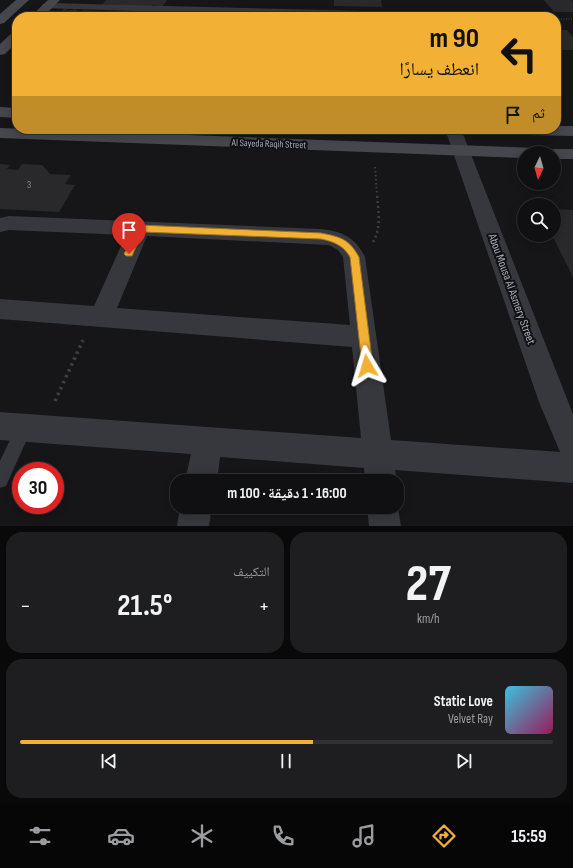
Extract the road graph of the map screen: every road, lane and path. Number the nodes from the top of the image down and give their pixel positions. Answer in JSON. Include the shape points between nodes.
{"nodes":[{"id":1,"x":23,"y":0,"type":"edge"},
{"id":2,"x":51,"y":3,"type":"edge"},
{"id":3,"x":168,"y":5,"type":"edge"},
{"id":4,"x":41,"y":12,"type":"edge"},
{"id":5,"x":328,"y":12,"type":"edge"},
{"id":6,"x":561,"y":19,"type":"edge"},
{"id":7,"x":573,"y":19,"type":"edge"},
{"id":8,"x":0,"y":20,"type":"edge"},
{"id":9,"x":12,"y":40,"type":"edge"},
{"id":10,"x":0,"y":51,"type":"edge"},
{"id":11,"x":0,"y":112,"type":"edge"},
{"id":12,"x":12,"y":113,"type":"edge"},
{"id":13,"x":561,"y":131,"type":"edge"},
{"id":14,"x":573,"y":131,"type":"edge"},
{"id":15,"x":0,"y":133,"type":"edge"},
{"id":16,"x":12,"y":133,"type":"edge"},
{"id":17,"x":27,"y":134,"type":"edge"},
{"id":18,"x":455,"y":134,"type":"edge"},
{"id":19,"x":373,"y":147,"type":"junction"},
{"id":20,"x":461,"y":150,"type":"junction"},
{"id":21,"x":517,"y":152,"type":"edge"},
{"id":22,"x":561,"y":154,"type":"edge"},
{"id":23,"x":573,"y":154,"type":"edge"},
{"id":24,"x":0,"y":224,"type":"edge"},
{"id":25,"x":140,"y":228,"type":"junction"},
{"id":26,"x":349,"y":247,"type":"junction"},
{"id":27,"x":0,"y":309,"type":"edge"},
{"id":28,"x":101,"y":317,"type":"junction"},
{"id":29,"x":363,"y":337,"type":"junction"},
{"id":30,"x":22,"y":427,"type":"edge"},
{"id":31,"x":208,"y":441,"type":"junction"},
{"id":32,"x":573,"y":447,"type":"edge"},
{"id":33,"x":380,"y":468,"type":"edge"},
{"id":34,"x":573,"y":468,"type":"edge"},
{"id":35,"x":202,"y":474,"type":"edge"},
{"id":36,"x":0,"y":480,"type":"edge"},
{"id":37,"x":195,"y":514,"type":"edge"},
{"id":38,"x":384,"y":514,"type":"edge"},
{"id":39,"x":192,"y":526,"type":"edge"},
{"id":40,"x":385,"y":526,"type":"edge"}],
"edges":[{"from":1,"to":8,"type":"street"},
{"from":2,"to":3,"type":"street"},
{"from":2,"to":4,"type":"street"},
{"from":3,"to":5,"type":"street"},
{"from":6,"to":7,"type":"path"},
{"from":9,"to":10,"type":"street"},
{"from":11,"to":12,"type":"street"},
{"from":13,"to":14,"type":"street"},
{"from":15,"to":16,"type":"street","name":"Al Sayeda Raqih Street"},
{"from":17,"to":19,"type":"street","name":"Al Sayeda Raqih Street"},
{"from":18,"to":20,"type":"street","name":"Abou Mousa Al Asmery Street"},
{"from":19,"to":20,"type":"street","name":"Al Sayeda Raqih Street"},
{"from":19,"to":26,"type":"path","via":[[378,234],[373,242]]},
{"from":20,"to":21,"type":"street","name":"Al Sayeda Raqih Street"},
{"from":20,"to":32,"type":"street","name":"Abou Mousa Al Asmery Street","via":[[553,402]]},
{"from":22,"to":23,"type":"street"},
{"from":24,"to":25,"type":"street"},
{"from":25,"to":26,"type":"street","via":[[329,237]]},
{"from":25,"to":28,"type":"street"},
{"from":26,"to":29,"type":"street","via":[[354,257]]},
{"from":27,"to":28,"type":"street"},
{"from":28,"to":29,"type":"street"},
{"from":28,"to":30,"type":"path","via":[[94,322]]},
{"from":29,"to":33,"type":"street"},
{"from":30,"to":31,"type":"street"},
{"from":30,"to":36,"type":"lane"},
{"from":31,"to":33,"type":"street"},
{"from":31,"to":35,"type":"street"},
{"from":33,"to":34,"type":"street"},
{"from":37,"to":39,"type":"street"},
{"from":38,"to":40,"type":"street"}]}
